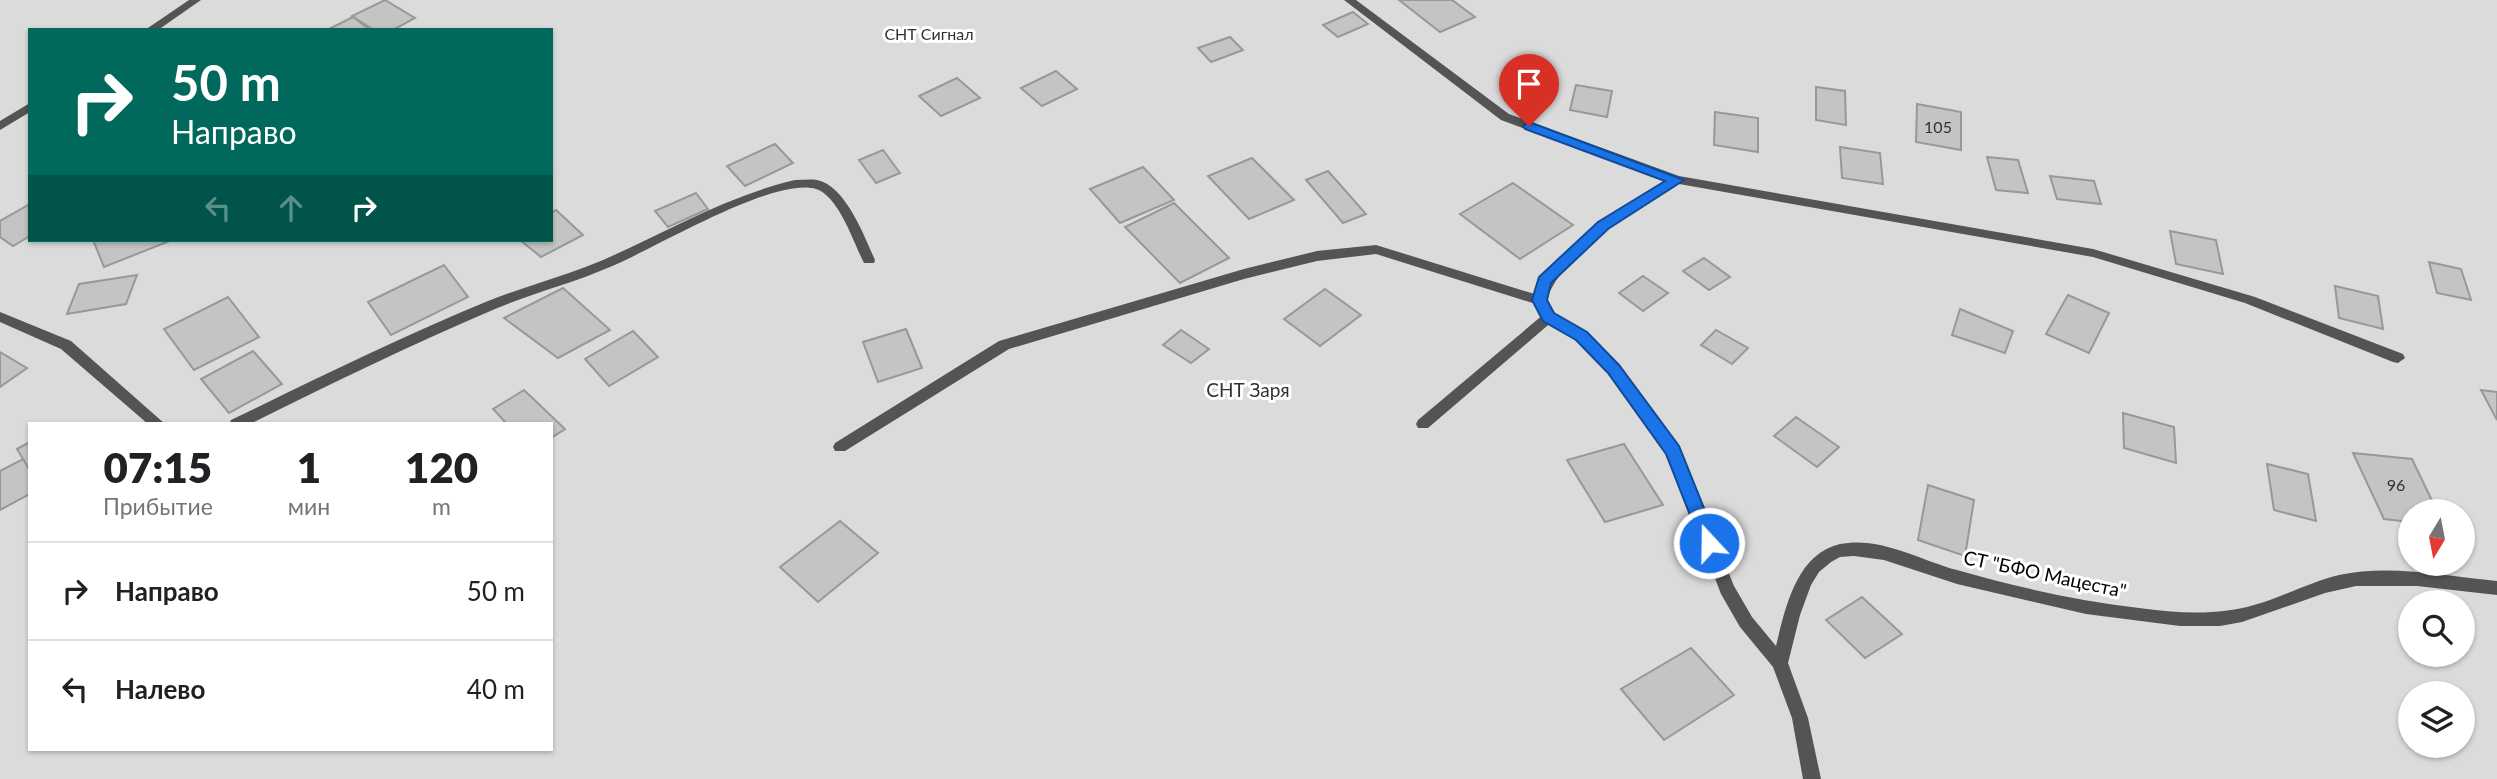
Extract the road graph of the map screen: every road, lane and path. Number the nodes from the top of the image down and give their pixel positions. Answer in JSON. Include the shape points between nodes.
{"nodes":[{"id":1,"x":196,"y":0,"type":"edge"},
{"id":2,"x":1349,"y":0,"type":"edge"},
{"id":3,"x":153,"y":28,"type":"edge"},
{"id":4,"x":28,"y":108,"type":"edge"},
{"id":5,"x":0,"y":126,"type":"edge"},
{"id":6,"x":1677,"y":180,"type":"junction"},
{"id":7,"x":869,"y":260,"type":"dead end"},
{"id":8,"x":1539,"y":300,"type":"junction"},
{"id":9,"x":0,"y":317,"type":"edge"},
{"id":10,"x":1549,"y":317,"type":"junction"},
{"id":11,"x":2398,"y":358,"type":"dead end"},
{"id":12,"x":156,"y":422,"type":"edge"},
{"id":13,"x":240,"y":422,"type":"edge"},
{"id":14,"x":1423,"y":424,"type":"dead end"},
{"id":15,"x":840,"y":447,"type":"dead end"},
{"id":16,"x":2497,"y":588,"type":"edge"},
{"id":17,"x":1780,"y":663,"type":"junction"},
{"id":18,"x":1812,"y":779,"type":"edge"}],
"edges":[{"from":1,"to":3,"type":"street"},
{"from":2,"to":6,"type":"street","via":[[1505,117]]},
{"from":4,"to":5,"type":"street"},
{"from":6,"to":8,"type":"street","via":[[1603,226],[1544,281]]},
{"from":6,"to":11,"type":"street","via":[[2094,253],[2250,300]]},
{"from":7,"to":13,"type":"street","via":[[834,192],[817,184],[790,185],[414,339]]},
{"from":8,"to":10,"type":"street"},
{"from":8,"to":15,"type":"street","via":[[1376,249],[1317,257],[1004,345]]},
{"from":9,"to":12,"type":"street","via":[[66,345]]},
{"from":10,"to":14,"type":"street"},
{"from":10,"to":17,"type":"street","via":[[1581,336],[1614,369],[1673,451],[1727,589],[1746,622]]},
{"from":16,"to":17,"type":"street","name":"СТ \"БФО Мацеста\"","via":[[2410,579],[2341,581],[2229,618],[2167,619],[2088,608],[1953,576],[1902,558],[1838,551],[1820,562],[1802,584]]},
{"from":17,"to":18,"type":"street","via":[[1800,718]]}]}
